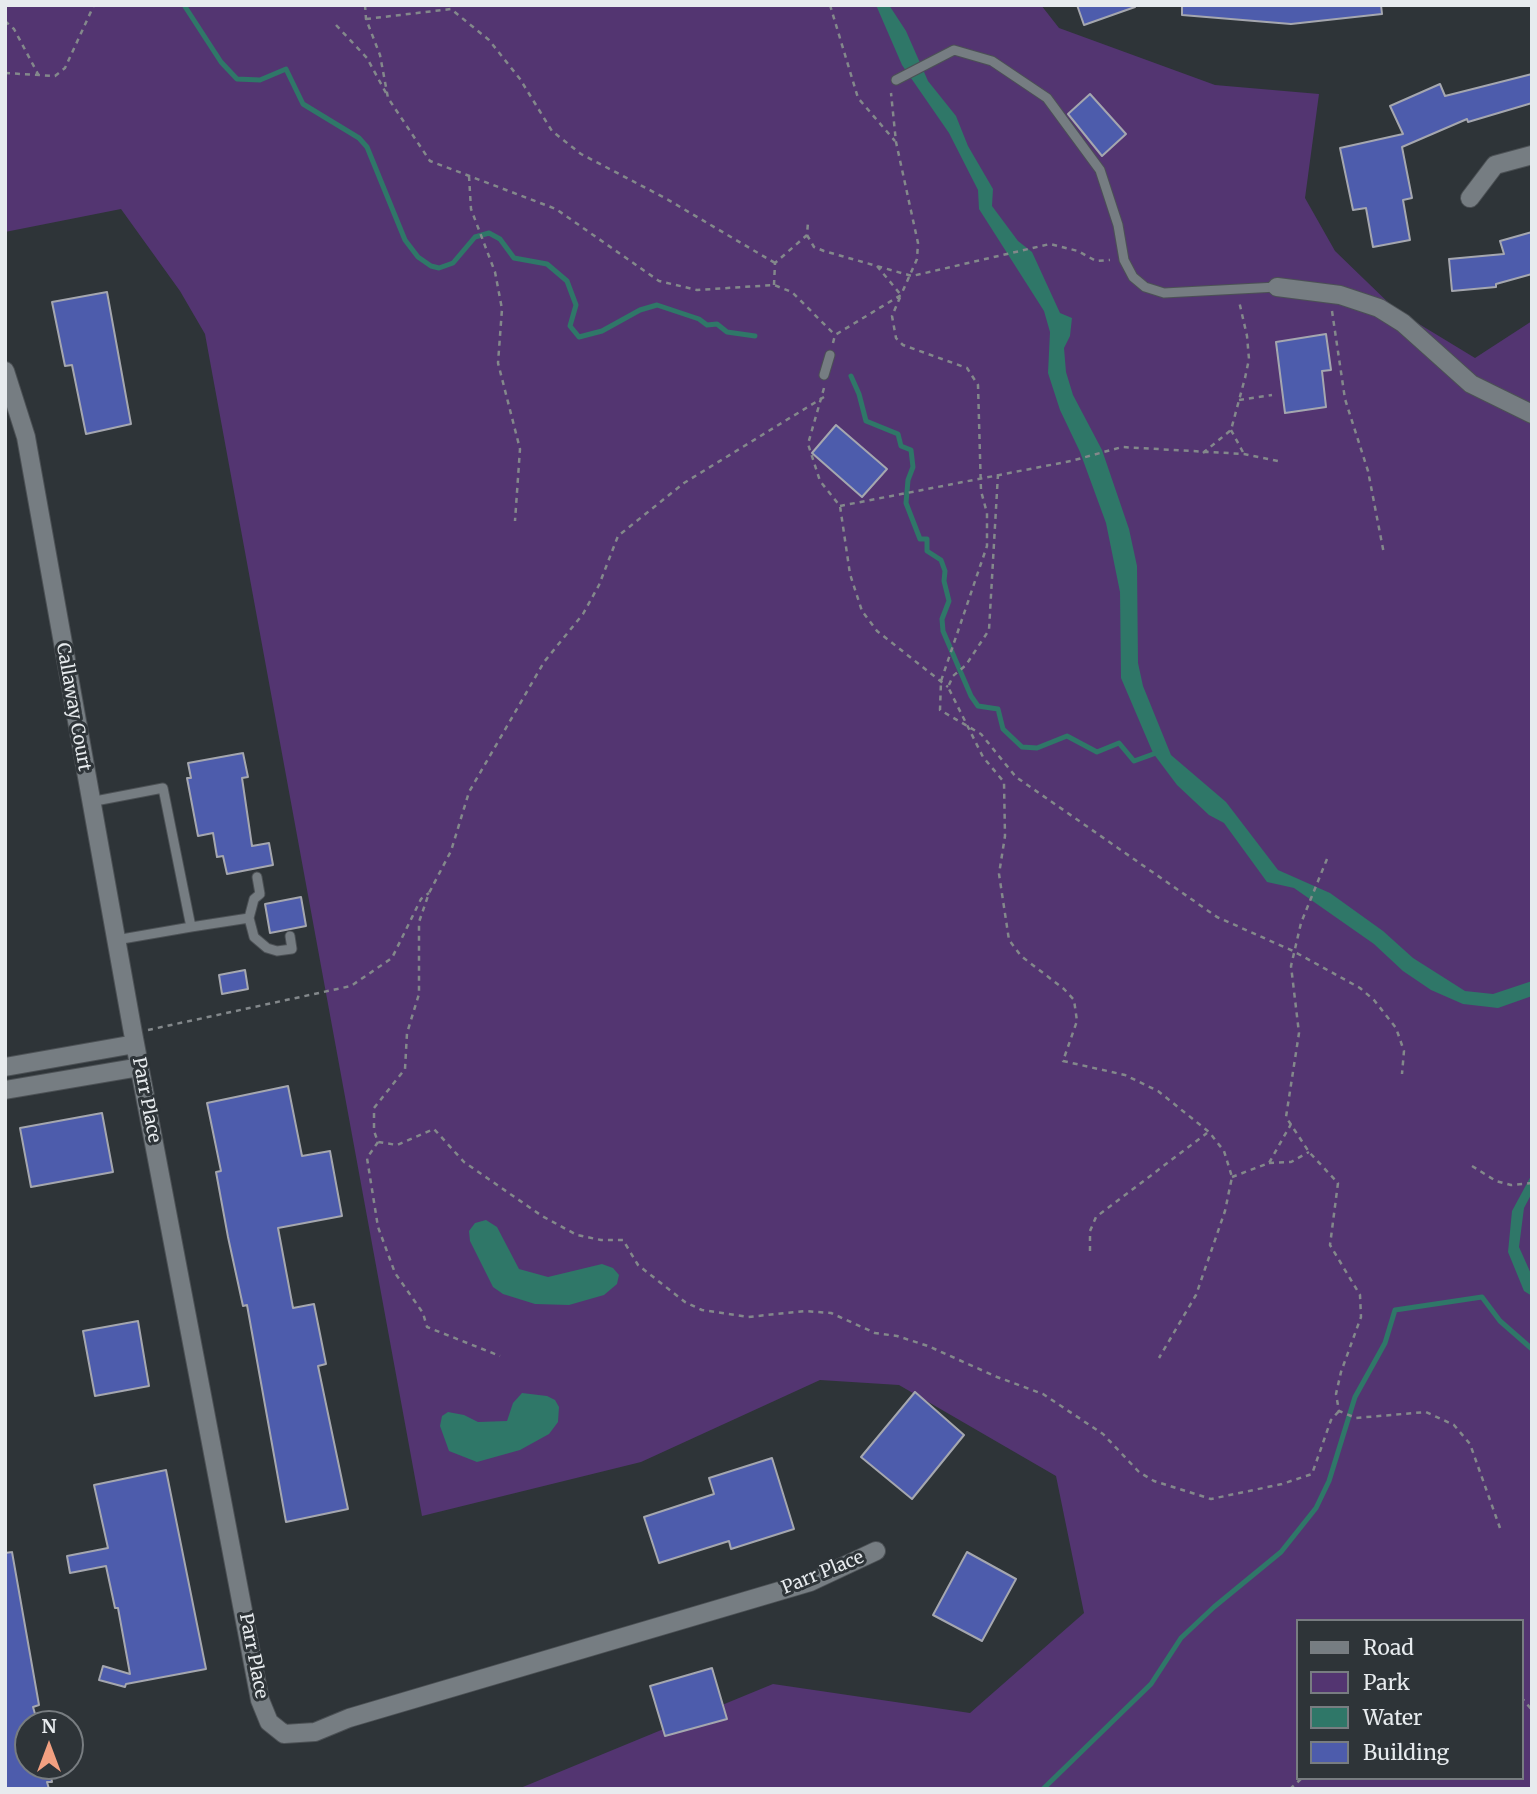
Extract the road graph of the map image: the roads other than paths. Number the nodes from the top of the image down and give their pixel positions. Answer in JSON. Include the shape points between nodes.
{"nodes":[{"id":1,"x":896,"y":80,"type":"road end"},
{"id":2,"x":1532,"y":155,"type":"edge"},
{"id":3,"x":1470,"y":198,"type":"dead end"},
{"id":4,"x":1277,"y":287,"type":"joint"},
{"id":5,"x":830,"y":355,"type":"road end"},
{"id":6,"x":5,"y":371,"type":"edge"},
{"id":7,"x":824,"y":375,"type":"road end"},
{"id":8,"x":1532,"y":414,"type":"edge"},
{"id":9,"x":90,"y":802,"type":"junction"},
{"id":10,"x":257,"y":877,"type":"dead end"},
{"id":11,"x":249,"y":918,"type":"junction"},
{"id":12,"x":191,"y":927,"type":"junction"},
{"id":13,"x":290,"y":936,"type":"dead end"},
{"id":14,"x":116,"y":940,"type":"junction"},
{"id":15,"x":134,"y":1038,"type":"junction"},
{"id":16,"x":5,"y":1067,"type":"edge"},
{"id":17,"x":140,"y":1067,"type":"junction"},
{"id":18,"x":5,"y":1090,"type":"edge"},
{"id":19,"x":876,"y":1551,"type":"dead end"}],
"edges":[{"from":1,"to":4,"type":"lane","via":[[954,50],[992,61],[1046,99],[1100,170],[1124,260],[1145,287],[1164,293]]},
{"from":2,"to":3,"type":"street","via":[[1495,165]]},
{"from":4,"to":8,"type":"street","via":[[1330,293],[1379,308],[1403,323],[1471,384]]},
{"from":5,"to":7,"type":"lane"},
{"from":6,"to":9,"type":"street","name":"Callaway Court","via":[[26,436]]},
{"from":9,"to":12,"type":"lane","via":[[163,788]]},
{"from":9,"to":14,"type":"street","name":"Callaway Court"},
{"from":10,"to":11,"type":"lane","via":[[260,894]]},
{"from":11,"to":12,"type":"lane"},
{"from":11,"to":13,"type":"lane","via":[[254,937],[267,948],[292,949]]},
{"from":12,"to":14,"type":"lane"},
{"from":14,"to":15,"type":"street","name":"Callaway Court"},
{"from":15,"to":16,"type":"street"},
{"from":15,"to":17,"type":"street","name":"Parr Place"},
{"from":17,"to":18,"type":"street"},
{"from":17,"to":19,"type":"street","name":"Parr Place","via":[[260,1700],[269,1722],[284,1734],[315,1732],[349,1718],[810,1582]]}]}
